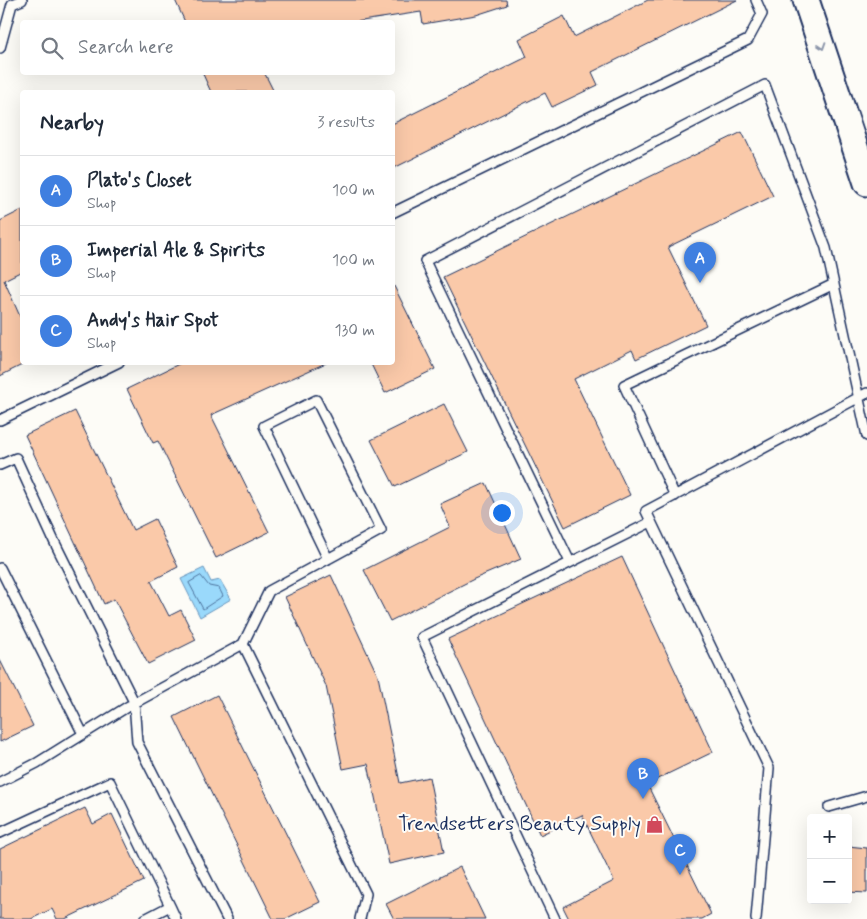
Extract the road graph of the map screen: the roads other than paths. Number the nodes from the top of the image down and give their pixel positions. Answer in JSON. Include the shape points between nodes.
{"nodes":[{"id":1,"x":22,"y":0,"type":"edge"},
{"id":2,"x":756,"y":0,"type":"edge"},
{"id":3,"x":806,"y":0,"type":"edge"},
{"id":4,"x":0,"y":48,"type":"edge"},
{"id":5,"x":867,"y":183,"type":"edge"},
{"id":6,"x":395,"y":212,"type":"edge"},
{"id":7,"x":834,"y":284,"type":"junction"},
{"id":8,"x":113,"y":365,"type":"edge"},
{"id":9,"x":867,"y":393,"type":"edge"},
{"id":10,"x":858,"y":398,"type":"junction"},
{"id":11,"x":0,"y":420,"type":"edge"},
{"id":12,"x":867,"y":436,"type":"edge"},
{"id":13,"x":0,"y":465,"type":"edge"},
{"id":14,"x":675,"y":496,"type":"junction"},
{"id":15,"x":651,"y":522,"type":"junction"},
{"id":16,"x":328,"y":559,"type":"junction"},
{"id":17,"x":570,"y":562,"type":"junction"},
{"id":18,"x":0,"y":568,"type":"edge"},
{"id":19,"x":243,"y":644,"type":"junction"},
{"id":20,"x":134,"y":702,"type":"junction"},
{"id":21,"x":84,"y":734,"type":"junction"},
{"id":22,"x":0,"y":782,"type":"edge"},
{"id":23,"x":867,"y":796,"type":"edge"},
{"id":24,"x":829,"y":807,"type":"dead end"},
{"id":25,"x":0,"y":833,"type":"edge"},
{"id":26,"x":170,"y":906,"type":"junction"},
{"id":27,"x":145,"y":919,"type":"edge"},
{"id":28,"x":176,"y":919,"type":"edge"},
{"id":29,"x":227,"y":919,"type":"edge"},
{"id":30,"x":360,"y":919,"type":"edge"},
{"id":31,"x":555,"y":919,"type":"edge"},
{"id":32,"x":756,"y":919,"type":"edge"}],
"edges":[{"from":1,"to":4,"type":"lane","via":[[12,4]]},
{"from":2,"to":6,"type":"lane","via":[[762,14],[748,40]]},
{"from":3,"to":5,"type":"main road","one_way":true},
{"from":7,"to":10,"type":"lane"},
{"from":7,"to":14,"type":"lane","via":[[624,385]]},
{"from":7,"to":17,"type":"lane","via":[[816,218],[765,85],[425,261]]},
{"from":8,"to":11,"type":"lane"},
{"from":9,"to":10,"type":"lane"},
{"from":10,"to":12,"type":"lane"},
{"from":10,"to":14,"type":"lane"},
{"from":13,"to":20,"type":"lane","via":[[16,458]]},
{"from":14,"to":15,"type":"lane","via":[[646,511]]},
{"from":15,"to":17,"type":"lane"},
{"from":15,"to":32,"type":"lane","via":[[769,768]]},
{"from":16,"to":16,"type":"lane","via":[[381,530],[316,400],[264,426]]},
{"from":16,"to":19,"type":"lane","via":[[269,591]]},
{"from":17,"to":31,"type":"lane","via":[[422,637]]},
{"from":18,"to":21,"type":"lane"},
{"from":19,"to":20,"type":"lane"},
{"from":19,"to":30,"type":"lane","via":[[366,894]]},
{"from":20,"to":21,"type":"lane"},
{"from":20,"to":29,"type":"lane","via":[[137,742]]},
{"from":21,"to":22,"type":"lane"},
{"from":23,"to":24,"type":"lane"},
{"from":25,"to":26,"type":"lane","via":[[110,782]]},
{"from":26,"to":27,"type":"lane"},
{"from":26,"to":28,"type":"lane"}]}
